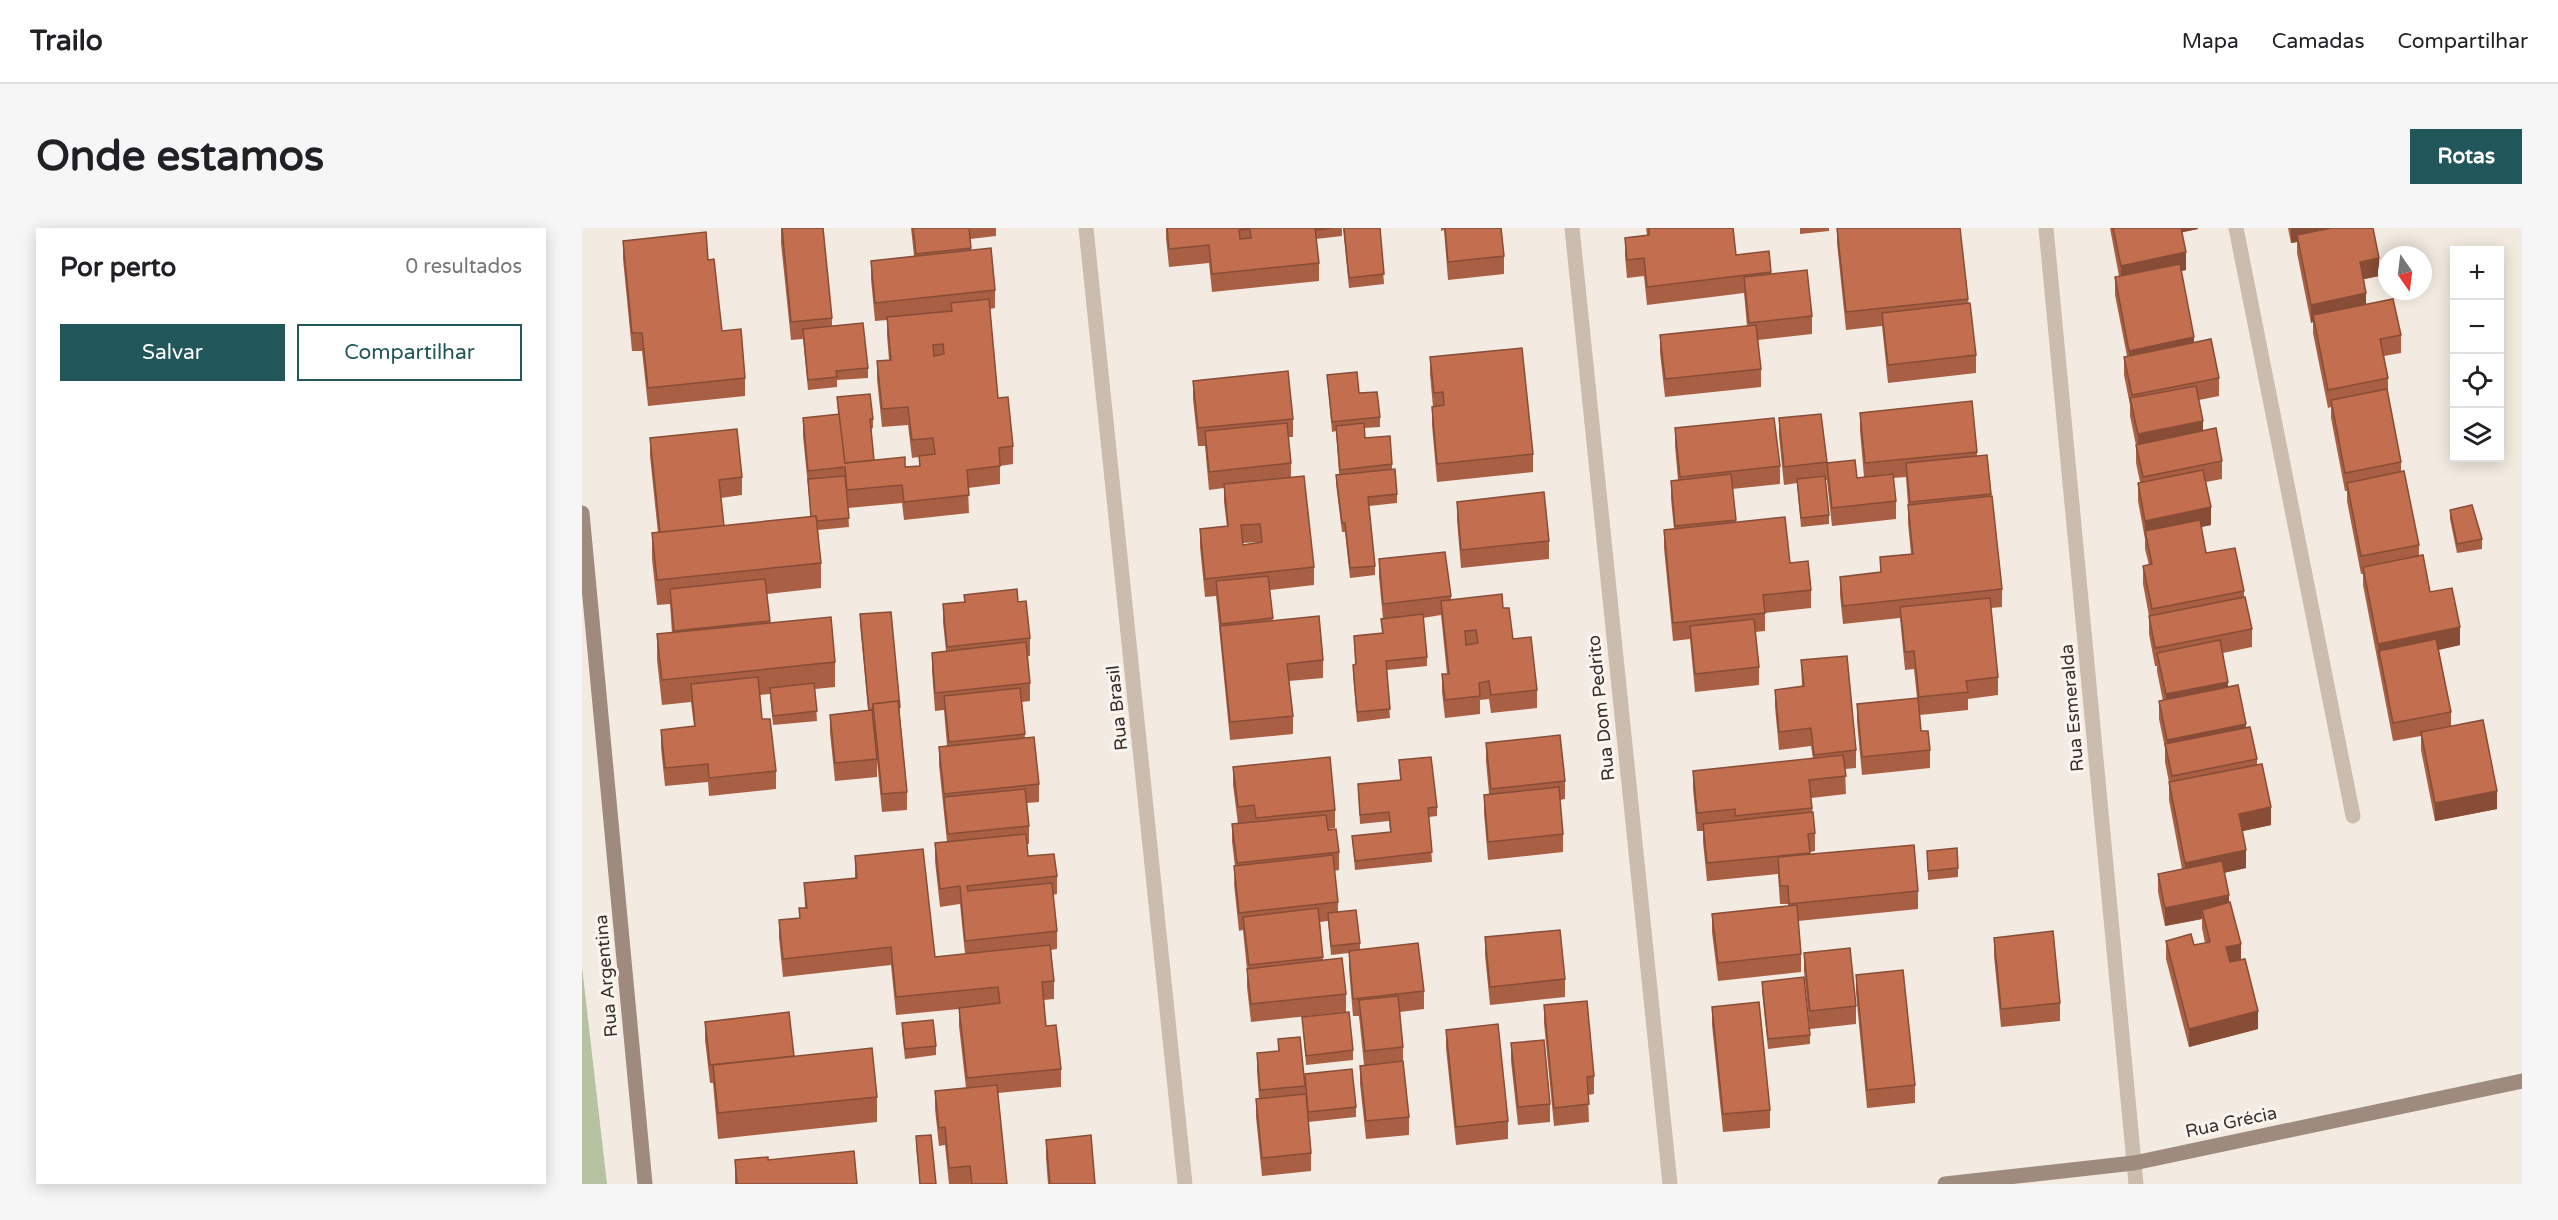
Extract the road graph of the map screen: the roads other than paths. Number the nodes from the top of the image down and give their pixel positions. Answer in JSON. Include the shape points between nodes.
{"nodes":[{"id":1,"x":1086,"y":228,"type":"edge"},
{"id":2,"x":1572,"y":228,"type":"edge"},
{"id":3,"x":2046,"y":228,"type":"edge"},
{"id":4,"x":2236,"y":228,"type":"edge"},
{"id":5,"x":582,"y":513,"type":"edge"},
{"id":6,"x":2353,"y":816,"type":"dead end"},
{"id":7,"x":2522,"y":1081,"type":"edge"},
{"id":8,"x":2134,"y":1163,"type":"junction"},
{"id":9,"x":645,"y":1184,"type":"edge"},
{"id":10,"x":1185,"y":1184,"type":"edge"},
{"id":11,"x":1670,"y":1184,"type":"edge"},
{"id":12,"x":1945,"y":1184,"type":"edge"},
{"id":13,"x":2136,"y":1184,"type":"edge"}],
"edges":[{"from":1,"to":10,"type":"street","name":"Rua Brasil"},
{"from":2,"to":11,"type":"street","name":"Rua Dom Pedrito"},
{"from":3,"to":8,"type":"street","name":"Rua Esmeralda"},
{"from":4,"to":6,"type":"street"},
{"from":5,"to":9,"type":"main road","name":"Rua Argentina"},
{"from":7,"to":8,"type":"main road","name":"Rua Grécia"},
{"from":8,"to":12,"type":"main road","name":"Rua Grécia"},
{"from":8,"to":13,"type":"street","name":"Rua Esmeralda"}]}
